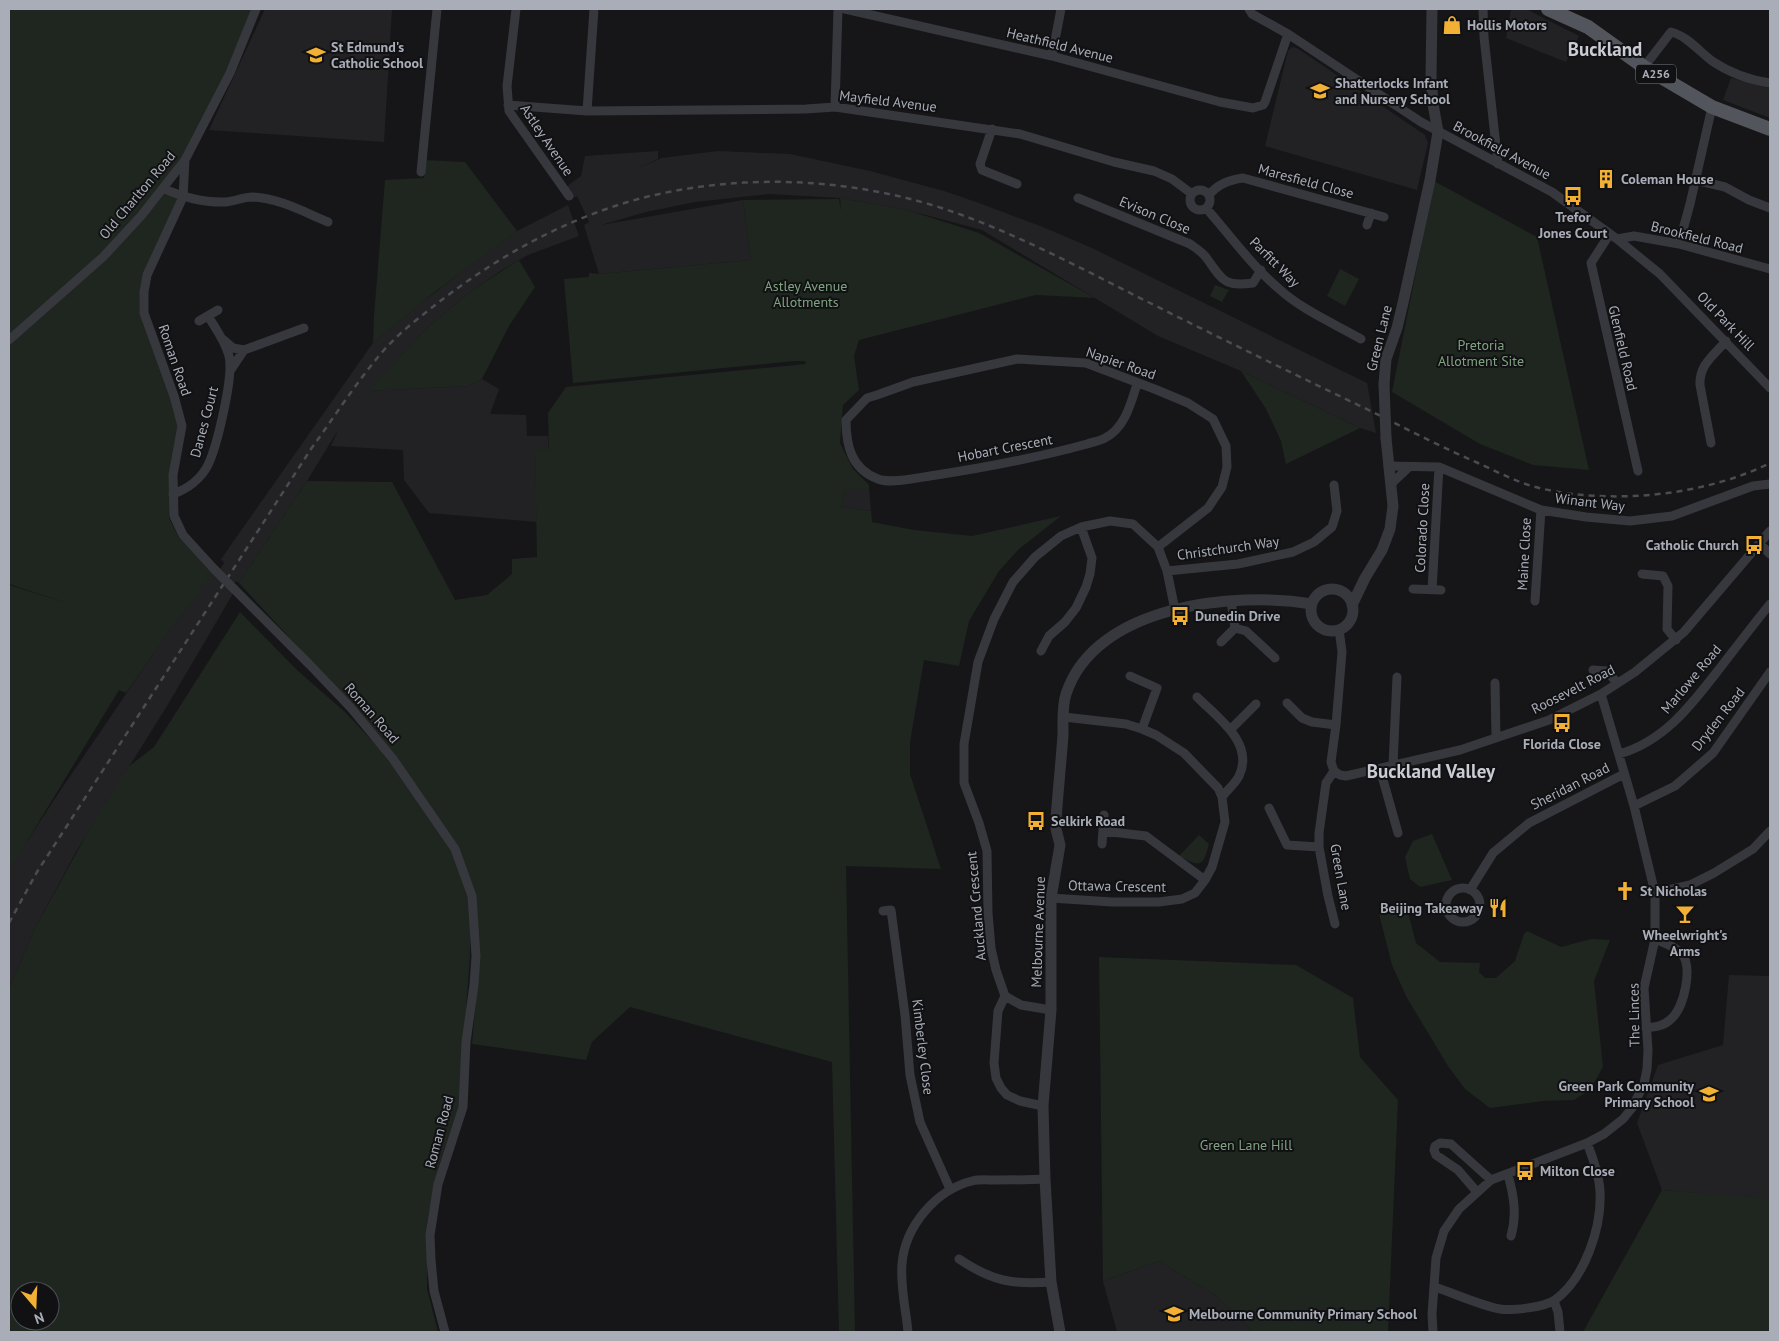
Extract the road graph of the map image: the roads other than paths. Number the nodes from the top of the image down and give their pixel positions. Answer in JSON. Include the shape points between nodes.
{"nodes":[{"id":1,"x":256,"y":9,"type":"edge"},
{"id":2,"x":438,"y":9,"type":"edge"},
{"id":3,"x":516,"y":9,"type":"edge"},
{"id":4,"x":594,"y":9,"type":"edge"},
{"id":5,"x":838,"y":9,"type":"edge"},
{"id":6,"x":845,"y":9,"type":"edge"},
{"id":7,"x":1061,"y":9,"type":"edge"},
{"id":8,"x":1249,"y":9,"type":"edge"},
{"id":9,"x":1432,"y":9,"type":"edge"},
{"id":10,"x":1482,"y":9,"type":"edge"},
{"id":11,"x":1548,"y":9,"type":"edge"},
{"id":12,"x":1288,"y":34,"type":"junction"},
{"id":13,"x":1052,"y":56,"type":"junction"},
{"id":14,"x":1644,"y":67,"type":"junction"},
{"id":15,"x":1770,"y":83,"type":"edge"},
{"id":16,"x":508,"y":105,"type":"junction"},
{"id":17,"x":835,"y":107,"type":"junction"},
{"id":18,"x":1712,"y":108,"type":"junction"},
{"id":19,"x":587,"y":111,"type":"junction"},
{"id":20,"x":992,"y":129,"type":"junction"},
{"id":21,"x":1770,"y":129,"type":"edge"},
{"id":22,"x":1438,"y":132,"type":"junction"},
{"id":23,"x":186,"y":160,"type":"junction"},
{"id":24,"x":1498,"y":164,"type":"junction"},
{"id":25,"x":421,"y":172,"type":"dead end"},
{"id":26,"x":1695,"y":180,"type":"junction"},
{"id":27,"x":1018,"y":184,"type":"dead end"},
{"id":28,"x":163,"y":188,"type":"junction"},
{"id":29,"x":1192,"y":194,"type":"junction"},
{"id":30,"x":1209,"y":195,"type":"junction"},
{"id":31,"x":184,"y":196,"type":"junction"},
{"id":32,"x":569,"y":196,"type":"dead end"},
{"id":33,"x":1078,"y":198,"type":"dead end"},
{"id":34,"x":1206,"y":208,"type":"junction"},
{"id":35,"x":1770,"y":208,"type":"edge"},
{"id":36,"x":1371,"y":213,"type":"junction"},
{"id":37,"x":1384,"y":217,"type":"dead end"},
{"id":38,"x":328,"y":222,"type":"dead end"},
{"id":39,"x":1367,"y":225,"type":"dead end"},
{"id":40,"x":1613,"y":237,"type":"junction"},
{"id":41,"x":1679,"y":244,"type":"junction"},
{"id":42,"x":1770,"y":269,"type":"edge"},
{"id":43,"x":1260,"y":270,"type":"junction"},
{"id":44,"x":1660,"y":274,"type":"joint"},
{"id":45,"x":218,"y":310,"type":"dead end"},
{"id":46,"x":208,"y":316,"type":"junction"},
{"id":47,"x":199,"y":321,"type":"dead end"},
{"id":48,"x":304,"y":328,"type":"dead end"},
{"id":49,"x":1361,"y":339,"type":"dead end"},
{"id":50,"x":9,"y":340,"type":"edge"},
{"id":51,"x":223,"y":340,"type":"junction"},
{"id":52,"x":1726,"y":341,"type":"junction"},
{"id":53,"x":244,"y":350,"type":"junction"},
{"id":54,"x":230,"y":371,"type":"junction"},
{"id":55,"x":1137,"y":384,"type":"junction"},
{"id":56,"x":1770,"y":388,"type":"edge"},
{"id":57,"x":1711,"y":443,"type":"dead end"},
{"id":58,"x":853,"y":458,"type":"joint"},
{"id":59,"x":1388,"y":466,"type":"junction"},
{"id":60,"x":1409,"y":467,"type":"junction"},
{"id":61,"x":1439,"y":467,"type":"junction"},
{"id":62,"x":1638,"y":472,"type":"dead end"},
{"id":63,"x":1391,"y":484,"type":"junction"},
{"id":64,"x":1770,"y":484,"type":"edge"},
{"id":65,"x":1334,"y":485,"type":"dead end"},
{"id":66,"x":173,"y":494,"type":"junction"},
{"id":67,"x":1540,"y":510,"type":"junction"},
{"id":68,"x":1081,"y":527,"type":"junction"},
{"id":69,"x":1770,"y":531,"type":"edge"},
{"id":70,"x":1760,"y":544,"type":"junction"},
{"id":71,"x":1158,"y":547,"type":"junction"},
{"id":72,"x":1770,"y":554,"type":"edge"},
{"id":73,"x":1167,"y":571,"type":"junction"},
{"id":74,"x":1642,"y":574,"type":"dead end"},
{"id":75,"x":1365,"y":578,"type":"junction"},
{"id":76,"x":1414,"y":589,"type":"dead end"},
{"id":77,"x":1343,"y":592,"type":"junction"},
{"id":78,"x":1535,"y":600,"type":"dead end"},
{"id":79,"x":1231,"y":601,"type":"junction"},
{"id":80,"x":1312,"y":604,"type":"junction"},
{"id":81,"x":1352,"y":604,"type":"junction"},
{"id":82,"x":1770,"y":604,"type":"edge"},
{"id":83,"x":1175,"y":610,"type":"junction"},
{"id":84,"x":1235,"y":628,"type":"junction"},
{"id":85,"x":1338,"y":629,"type":"junction"},
{"id":86,"x":1676,"y":640,"type":"junction"},
{"id":87,"x":1221,"y":642,"type":"dead end"},
{"id":88,"x":1041,"y":651,"type":"dead end"},
{"id":89,"x":1274,"y":658,"type":"dead end"},
{"id":90,"x":1593,"y":670,"type":"dead end"},
{"id":91,"x":1770,"y":673,"type":"edge"},
{"id":92,"x":1130,"y":676,"type":"dead end"},
{"id":93,"x":1397,"y":677,"type":"dead end"},
{"id":94,"x":1495,"y":683,"type":"dead end"},
{"id":95,"x":1618,"y":683,"type":"junction"},
{"id":96,"x":1600,"y":694,"type":"junction"},
{"id":97,"x":1196,"y":697,"type":"dead end"},
{"id":98,"x":1287,"y":703,"type":"dead end"},
{"id":99,"x":1256,"y":704,"type":"dead end"},
{"id":100,"x":1064,"y":717,"type":"junction"},
{"id":101,"x":1336,"y":724,"type":"junction"},
{"id":102,"x":1142,"y":729,"type":"junction"},
{"id":103,"x":1230,"y":730,"type":"junction"},
{"id":104,"x":1496,"y":738,"type":"junction"},
{"id":105,"x":1619,"y":754,"type":"junction"},
{"id":106,"x":1393,"y":765,"type":"junction"},
{"id":107,"x":1380,"y":769,"type":"junction"},
{"id":108,"x":1334,"y":772,"type":"junction"},
{"id":109,"x":1624,"y":774,"type":"junction"},
{"id":110,"x":1222,"y":797,"type":"junction"},
{"id":111,"x":1634,"y":806,"type":"junction"},
{"id":112,"x":1269,"y":808,"type":"dead end"},
{"id":113,"x":1104,"y":815,"type":"dead end"},
{"id":114,"x":1103,"y":831,"type":"junction"},
{"id":115,"x":1770,"y":831,"type":"edge"},
{"id":116,"x":1398,"y":833,"type":"dead end"},
{"id":117,"x":1102,"y":844,"type":"dead end"},
{"id":118,"x":1319,"y":847,"type":"junction"},
{"id":119,"x":1205,"y":880,"type":"junction"},
{"id":120,"x":1470,"y":890,"type":"dead end"},
{"id":121,"x":1655,"y":893,"type":"junction"},
{"id":122,"x":1051,"y":898,"type":"junction"},
{"id":123,"x":883,"y":911,"type":"dead end"},
{"id":124,"x":1335,"y":924,"type":"dead end"},
{"id":125,"x":1655,"y":939,"type":"junction"},
{"id":126,"x":1005,"y":996,"type":"junction"},
{"id":127,"x":1051,"y":1010,"type":"junction"},
{"id":128,"x":1646,"y":1028,"type":"junction"},
{"id":129,"x":1043,"y":1106,"type":"junction"},
{"id":130,"x":1587,"y":1143,"type":"junction"},
{"id":131,"x":1508,"y":1175,"type":"junction"},
{"id":132,"x":1045,"y":1180,"type":"junction"},
{"id":133,"x":1492,"y":1180,"type":"junction"},
{"id":134,"x":950,"y":1190,"type":"junction"},
{"id":135,"x":1477,"y":1192,"type":"junction"},
{"id":136,"x":1511,"y":1236,"type":"dead end"},
{"id":137,"x":959,"y":1259,"type":"dead end"},
{"id":138,"x":1051,"y":1282,"type":"junction"},
{"id":139,"x":1435,"y":1287,"type":"junction"},
{"id":140,"x":1554,"y":1301,"type":"junction"},
{"id":141,"x":445,"y":1332,"type":"edge"},
{"id":142,"x":908,"y":1332,"type":"edge"},
{"id":143,"x":1060,"y":1332,"type":"edge"},
{"id":144,"x":1433,"y":1332,"type":"edge"},
{"id":145,"x":1560,"y":1332,"type":"edge"}],
"edges":[{"from":1,"to":23,"type":"street","name":"Old Charlton Road","via":[[230,73]]},
{"from":2,"to":25,"type":"street"},
{"from":3,"to":16,"type":"street","name":"Astley Avenue","via":[[507,86]]},
{"from":4,"to":19,"type":"street"},
{"from":5,"to":17,"type":"street"},
{"from":6,"to":13,"type":"street","name":"Heathfield Avenue"},
{"from":7,"to":13,"type":"street"},
{"from":8,"to":12,"type":"street","name":"Brookfield Avenue","via":[[1252,14]]},
{"from":9,"to":22,"type":"street","name":"Green Lane","via":[[1431,76]]},
{"from":10,"to":24,"type":"street"},
{"from":11,"to":14,"type":"main road","number":"A256","via":[[1588,27]]},
{"from":12,"to":13,"type":"street","name":"Heathfield Avenue","via":[[1263,105],[1253,108]]},
{"from":12,"to":22,"type":"street","name":"Brookfield Avenue"},
{"from":14,"to":15,"type":"street","via":[[1671,32],[1679,34],[1714,62],[1741,77]]},
{"from":14,"to":18,"type":"main road","number":"A256"},
{"from":16,"to":19,"type":"street","name":"Mayfield Avenue"},
{"from":16,"to":32,"type":"street","name":"Astley Avenue","via":[[509,111]]},
{"from":17,"to":19,"type":"street","name":"Mayfield Avenue"},
{"from":17,"to":20,"type":"street","name":"Mayfield Avenue"},
{"from":18,"to":21,"type":"main road","number":"A256"},
{"from":18,"to":26,"type":"street"},
{"from":20,"to":27,"type":"street","via":[[980,164],[982,170]]},
{"from":20,"to":29,"type":"street","name":"Mayfield Avenue","via":[[1154,171]]},
{"from":22,"to":24,"type":"street","name":"Brookfield Avenue"},
{"from":22,"to":59,"type":"street","name":"Green Lane","bridge":true,"via":[[1403,303],[1386,359]]},
{"from":23,"to":28,"type":"street","name":"Old Charlton Road"},
{"from":23,"to":31,"type":"street","name":"Roman Road"},
{"from":24,"to":40,"type":"street","name":"Brookfield Avenue","via":[[1552,192]]},
{"from":26,"to":35,"type":"street","via":[[1725,187]]},
{"from":26,"to":41,"type":"street"},
{"from":28,"to":31,"type":"street"},
{"from":28,"to":50,"type":"street","name":"Old Charlton Road","via":[[102,257]]},
{"from":29,"to":30,"type":"street","via":[[1201,190]]},
{"from":29,"to":34,"type":"street","name":"Mayfield Avenue","via":[[1190,202],[1194,208]]},
{"from":30,"to":34,"type":"street","via":[[1210,202]]},
{"from":30,"to":36,"type":"street","name":"Maresfield Close","via":[[1218,186],[1242,178]]},
{"from":31,"to":38,"type":"street","via":[[226,202],[251,197],[279,201]]},
{"from":31,"to":66,"type":"street","name":"Roman Road","via":[[147,275],[144,292],[144,313],[182,426]]},
{"from":33,"to":43,"type":"street","name":"Evison Close","via":[[1190,244],[1226,282],[1239,285],[1253,283]]},
{"from":34,"to":43,"type":"street","name":"Parfitt Way"},
{"from":36,"to":37,"type":"street","name":"Maresfield Close"},
{"from":36,"to":39,"type":"street"},
{"from":40,"to":41,"type":"street","name":"Brookfield Road","via":[[1634,236]]},
{"from":40,"to":44,"type":"street","name":"Brookfield Avenue"},
{"from":40,"to":62,"type":"street","name":"Glenfield Road","via":[[1590,264]]},
{"from":41,"to":42,"type":"street","name":"Brookfield Road"},
{"from":43,"to":49,"type":"street","name":"Parfitt Way","via":[[1301,306]]},
{"from":44,"to":52,"type":"street","name":"Old Park Hill"},
{"from":45,"to":46,"type":"street"},
{"from":46,"to":47,"type":"street"},
{"from":46,"to":51,"type":"street","name":"Danes Court"},
{"from":48,"to":53,"type":"street"},
{"from":51,"to":53,"type":"street","via":[[233,348]]},
{"from":51,"to":54,"type":"street","name":"Danes Court","via":[[230,358]]},
{"from":52,"to":56,"type":"street","name":"Old Park Hill"},
{"from":52,"to":57,"type":"street","via":[[1701,370],[1700,385]]},
{"from":53,"to":54,"type":"street","name":"Danes Court"},
{"from":54,"to":66,"type":"street","name":"Danes Court","via":[[220,426],[208,465],[196,480]]},
{"from":55,"to":58,"type":"street","name":"Hobart Crescent","via":[[1119,426],[1105,438],[1055,453],[967,470],[880,480],[865,473]]},
{"from":55,"to":58,"type":"street","name":"Napier Road","via":[[1086,363],[1017,359],[913,382],[867,398],[846,420],[846,439]]},
{"from":55,"to":71,"type":"street","name":"Napier Road","via":[[1188,403],[1213,419],[1226,446],[1227,467],[1222,487],[1208,508]]},
{"from":59,"to":60,"type":"street","name":"Winant Way"},
{"from":59,"to":63,"type":"street","name":"Green Lane"},
{"from":60,"to":61,"type":"street","name":"Winant Way"},
{"from":60,"to":63,"type":"street"},
{"from":61,"to":67,"type":"street","name":"Winant Way"},
{"from":61,"to":76,"type":"street","name":"Colorado Close","via":[[1437,590]]},
{"from":63,"to":75,"type":"street","name":"Green Lane","via":[[1390,529]]},
{"from":64,"to":67,"type":"street","name":"Winant Way","via":[[1753,486],[1672,516],[1630,521]]},
{"from":65,"to":73,"type":"street","name":"Christchurch Way","via":[[1336,511],[1332,527],[1307,546],[1294,552],[1238,564]]},
{"from":66,"to":141,"type":"street","name":"Roman Road","bridge":true,"via":[[174,516],[183,535],[351,708],[393,759],[455,849],[472,896],[476,956],[466,1042],[463,1107],[438,1184],[430,1235],[434,1291]]},
{"from":67,"to":78,"type":"street","name":"Maine Close"},
{"from":68,"to":71,"type":"street","via":[[1110,521],[1133,524]]},
{"from":68,"to":88,"type":"street","via":[[1092,558],[1086,587],[1076,608],[1049,636]]},
{"from":68,"to":126,"type":"street","name":"Auckland Crescent","via":[[1060,536],[1013,582],[994,619],[978,662],[964,744],[964,783],[987,851],[991,948]]},
{"from":69,"to":70,"type":"street","name":"Roosevelt Road"},
{"from":70,"to":72,"type":"street"},
{"from":70,"to":86,"type":"street","name":"Roosevelt Road"},
{"from":71,"to":73,"type":"street"},
{"from":73,"to":83,"type":"street"},
{"from":74,"to":86,"type":"street","via":[[1663,576],[1668,586],[1667,629]]},
{"from":75,"to":77,"type":"street","name":"Green Lane"},
{"from":75,"to":81,"type":"street","name":"Green Lane"},
{"from":77,"to":80,"type":"street","via":[[1324,590]]},
{"from":77,"to":81,"type":"street"},
{"from":79,"to":80,"type":"street","name":"Melbourne Avenue"},
{"from":79,"to":83,"type":"street","name":"Melbourne Avenue"},
{"from":79,"to":84,"type":"street"},
{"from":80,"to":85,"type":"street","via":[[1315,622],[1326,630]]},
{"from":81,"to":85,"type":"street","via":[[1351,618]]},
{"from":82,"to":105,"type":"street","name":"Marlowe Road","via":[[1676,721],[1654,739]]},
{"from":83,"to":100,"type":"street","name":"Melbourne Avenue","via":[[1141,620],[1093,650],[1079,668],[1066,694]]},
{"from":84,"to":87,"type":"street"},
{"from":84,"to":89,"type":"street","via":[[1246,631]]},
{"from":85,"to":101,"type":"street","name":"Green Lane","via":[[1342,652]]},
{"from":86,"to":95,"type":"street","name":"Roosevelt Road"},
{"from":90,"to":95,"type":"street","via":[[1608,671]]},
{"from":91,"to":111,"type":"street","name":"Dryden Road","via":[[1713,752],[1675,786]]},
{"from":92,"to":102,"type":"street","via":[[1157,688]]},
{"from":93,"to":106,"type":"street"},
{"from":94,"to":104,"type":"street"},
{"from":95,"to":96,"type":"street","name":"Roosevelt Road"},
{"from":96,"to":104,"type":"street","name":"Roosevelt Road","via":[[1549,720]]},
{"from":96,"to":105,"type":"street","name":"The Linces"},
{"from":97,"to":103,"type":"street"},
{"from":98,"to":101,"type":"street","via":[[1302,718]]},
{"from":99,"to":103,"type":"street"},
{"from":100,"to":102,"type":"street","via":[[1126,724]]},
{"from":100,"to":122,"type":"street","name":"Melbourne Avenue","via":[[1056,819],[1060,845]]},
{"from":101,"to":108,"type":"street","name":"Green Lane","via":[[1331,762]]},
{"from":102,"to":110,"type":"street","via":[[1184,753],[1218,788]]},
{"from":103,"to":110,"type":"street","via":[[1240,744],[1243,761],[1240,775]]},
{"from":104,"to":106,"type":"street","name":"Roosevelt Road"},
{"from":105,"to":109,"type":"street","name":"The Linces"},
{"from":106,"to":107,"type":"street","name":"Roosevelt Road"},
{"from":107,"to":108,"type":"street","name":"Roosevelt Road","via":[[1343,776]]},
{"from":107,"to":116,"type":"street"},
{"from":108,"to":118,"type":"street","name":"Green Lane","via":[[1326,783]]},
{"from":109,"to":111,"type":"street","name":"The Linces"},
{"from":109,"to":120,"type":"street","name":"Sheridan Road","via":[[1529,822],[1493,853]]},
{"from":110,"to":119,"type":"street","via":[[1225,822]]},
{"from":111,"to":121,"type":"street","name":"The Linces"},
{"from":112,"to":118,"type":"street","via":[[1287,845]]},
{"from":113,"to":114,"type":"street"},
{"from":114,"to":117,"type":"street"},
{"from":114,"to":119,"type":"street","via":[[1146,836]]},
{"from":115,"to":121,"type":"street","via":[[1754,848],[1714,873],[1690,885]]},
{"from":118,"to":124,"type":"street","name":"Green Lane"},
{"from":119,"to":122,"type":"street","name":"Ottawa Crescent","via":[[1195,893],[1182,899],[1160,902]]},
{"from":121,"to":125,"type":"street","name":"The Linces"},
{"from":122,"to":127,"type":"street","name":"Melbourne Avenue"},
{"from":123,"to":134,"type":"street","name":"Kimberley Close","via":[[891,910],[910,1075],[920,1122]]},
{"from":125,"to":128,"type":"street","name":"The Linces","via":[[1644,988]]},
{"from":125,"to":128,"type":"street","via":[[1682,954],[1686,962],[1686,985],[1672,1019],[1657,1027]]},
{"from":126,"to":127,"type":"street","via":[[1020,1006]]},
{"from":126,"to":129,"type":"street","via":[[998,1011],[996,1078],[1007,1095]]},
{"from":127,"to":129,"type":"street","name":"Melbourne Avenue"},
{"from":128,"to":130,"type":"street","name":"The Linces","via":[[1647,1068],[1644,1084],[1632,1108],[1613,1127]]},
{"from":129,"to":132,"type":"street","name":"Melbourne Avenue"},
{"from":130,"to":131,"type":"street","name":"The Linces"},
{"from":130,"to":140,"type":"street","via":[[1600,1189],[1598,1222],[1573,1283]]},
{"from":131,"to":133,"type":"street","name":"The Linces"},
{"from":131,"to":136,"type":"street","via":[[1514,1198]]},
{"from":132,"to":134,"type":"street","via":[[973,1180]]},
{"from":132,"to":138,"type":"street","name":"Melbourne Avenue"},
{"from":133,"to":135,"type":"street","name":"The Linces"},
{"from":133,"to":135,"type":"street","via":[[1451,1144],[1435,1146],[1436,1155],[1458,1170]]},
{"from":134,"to":142,"type":"street","via":[[932,1203],[910,1234],[902,1263]]},
{"from":135,"to":139,"type":"street","name":"The Linces","via":[[1458,1209],[1444,1231],[1436,1258]]},
{"from":137,"to":138,"type":"street","via":[[988,1276],[1004,1281],[1026,1284]]},
{"from":138,"to":143,"type":"street","name":"Melbourne Avenue"},
{"from":139,"to":140,"type":"street","via":[[1500,1309],[1537,1307]]},
{"from":139,"to":144,"type":"street","name":"The Linces"},
{"from":140,"to":145,"type":"street"}]}
